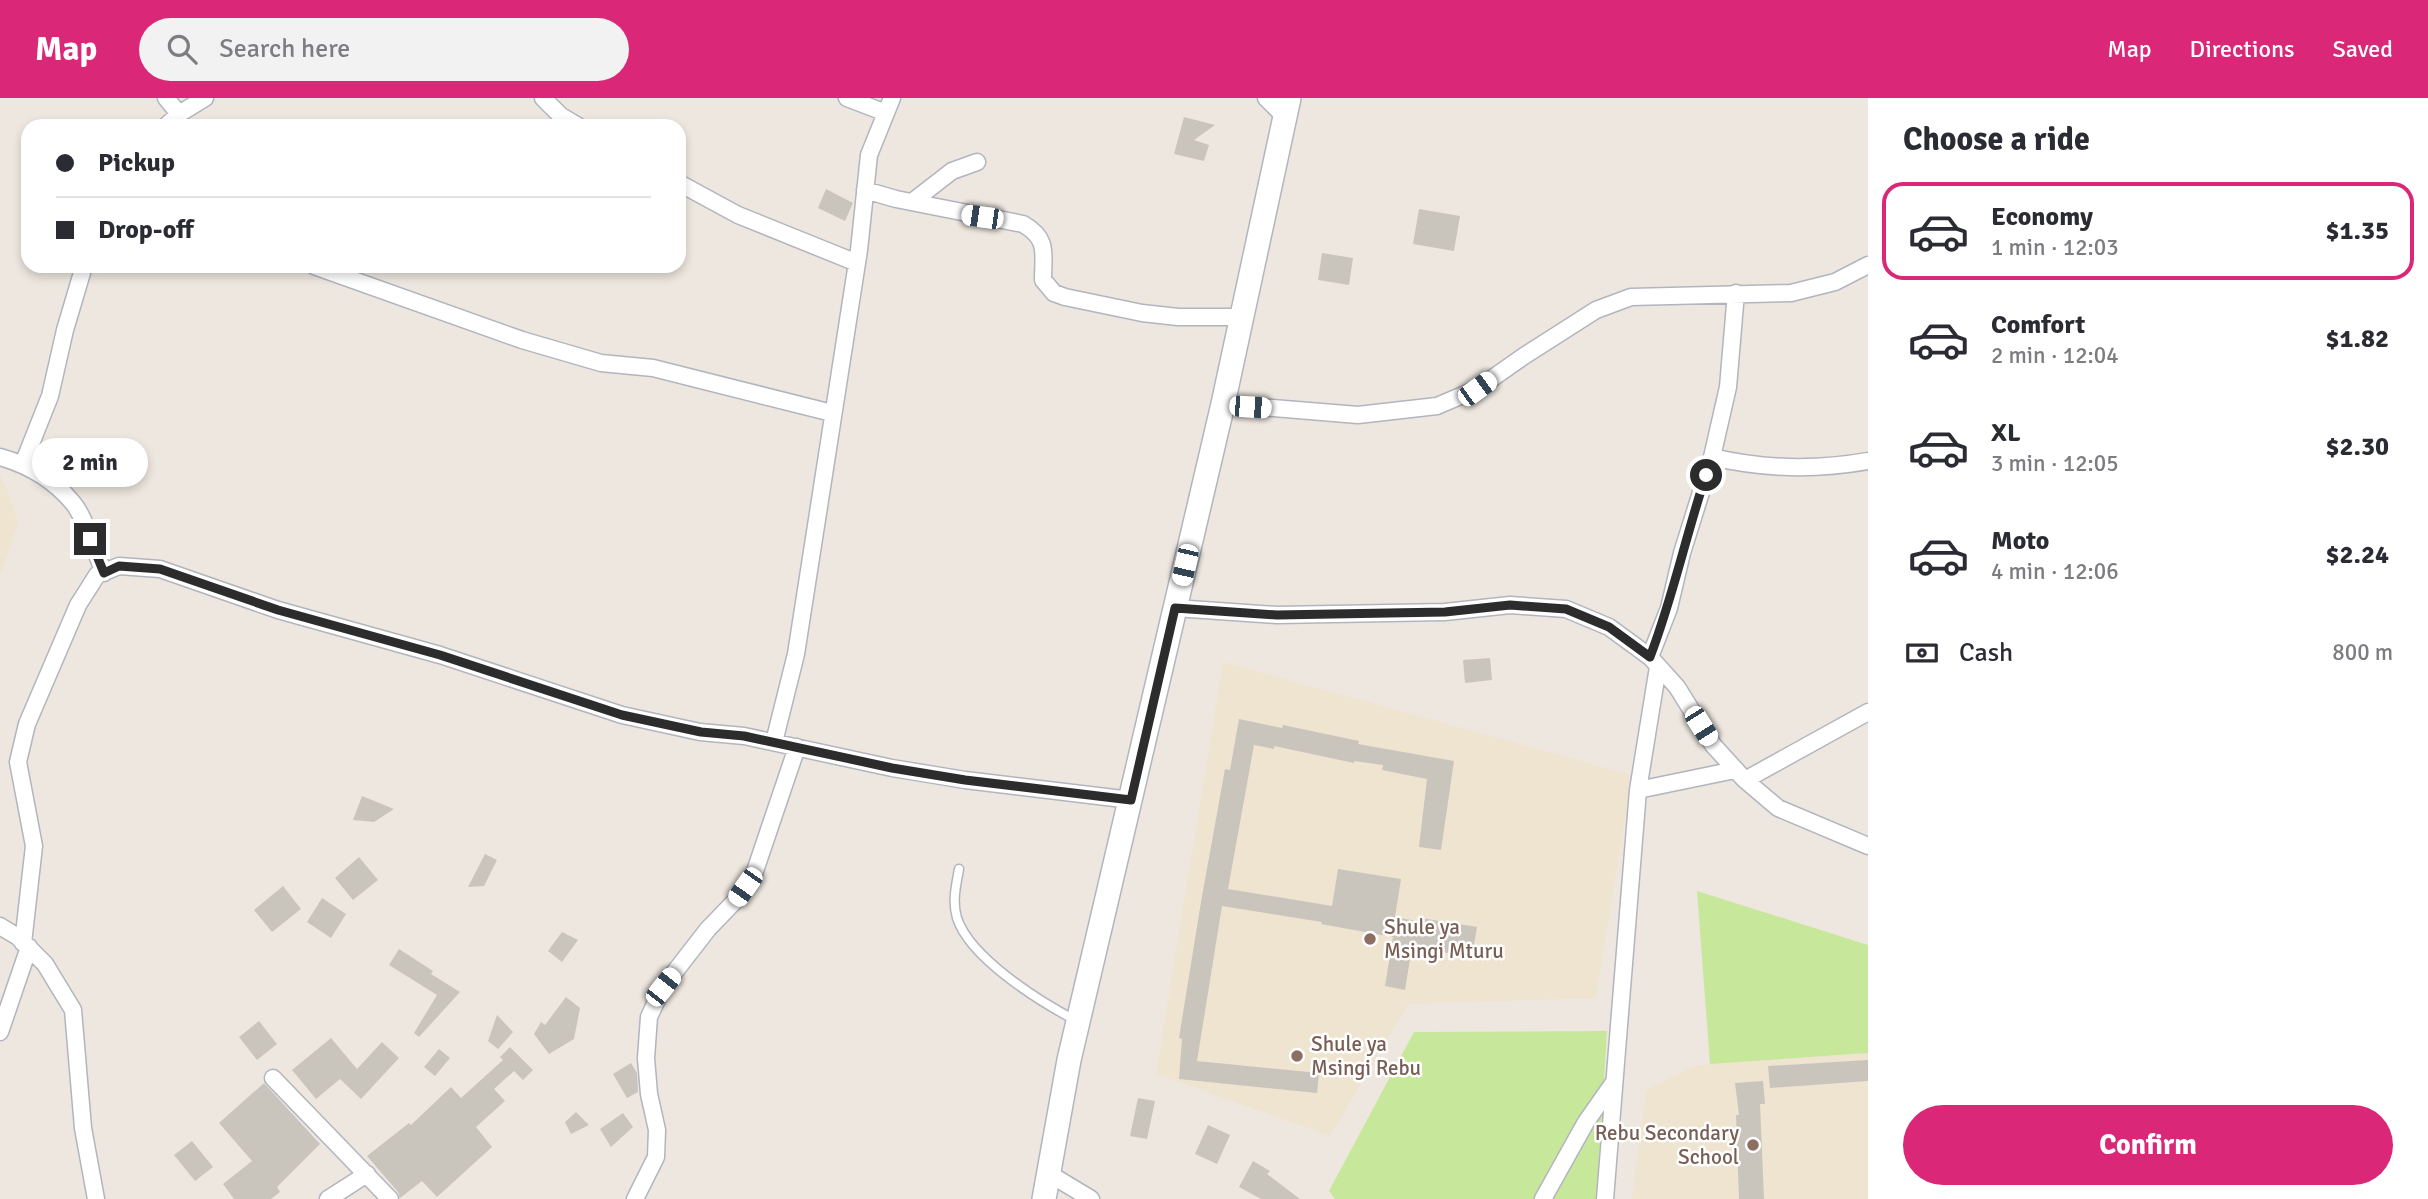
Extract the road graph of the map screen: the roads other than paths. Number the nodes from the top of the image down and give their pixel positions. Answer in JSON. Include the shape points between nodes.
{"nodes":[{"id":1,"x":166,"y":98,"type":"edge"},
{"id":2,"x":205,"y":98,"type":"edge"},
{"id":3,"x":543,"y":98,"type":"edge"},
{"id":4,"x":847,"y":98,"type":"edge"},
{"id":5,"x":1266,"y":98,"type":"edge"},
{"id":6,"x":889,"y":105,"type":"edge"},
{"id":7,"x":1287,"y":108,"type":"edge"},
{"id":8,"x":179,"y":114,"type":"junction"},
{"id":9,"x":174,"y":119,"type":"edge"},
{"id":10,"x":566,"y":119,"type":"edge"},
{"id":11,"x":977,"y":162,"type":"dead end"},
{"id":12,"x":686,"y":187,"type":"edge"},
{"id":13,"x":865,"y":190,"type":"junction"},
{"id":14,"x":912,"y":202,"type":"junction"},
{"id":15,"x":857,"y":263,"type":"junction"},
{"id":16,"x":1868,"y":265,"type":"edge"},
{"id":17,"x":82,"y":273,"type":"edge"},
{"id":18,"x":334,"y":273,"type":"edge"},
{"id":19,"x":1736,"y":293,"type":"junction"},
{"id":20,"x":1242,"y":317,"type":"junction"},
{"id":21,"x":1223,"y":404,"type":"junction"},
{"id":22,"x":832,"y":413,"type":"junction"},
{"id":23,"x":0,"y":457,"type":"edge"},
{"id":24,"x":1712,"y":457,"type":"junction"},
{"id":25,"x":1868,"y":461,"type":"edge"},
{"id":26,"x":23,"y":464,"type":"junction"},
{"id":27,"x":104,"y":573,"type":"junction"},
{"id":28,"x":1175,"y":608,"type":"junction"},
{"id":29,"x":1654,"y":662,"type":"junction"},
{"id":30,"x":1868,"y":712,"type":"edge"},
{"id":31,"x":774,"y":742,"type":"junction"},
{"id":32,"x":797,"y":747,"type":"junction"},
{"id":33,"x":1740,"y":775,"type":"junction"},
{"id":34,"x":1638,"y":790,"type":"junction"},
{"id":35,"x":1131,"y":800,"type":"junction"},
{"id":36,"x":1868,"y":846,"type":"edge"},
{"id":37,"x":959,"y":869,"type":"dead end"},
{"id":38,"x":0,"y":926,"type":"edge"},
{"id":39,"x":26,"y":945,"type":"junction"},
{"id":40,"x":1077,"y":1021,"type":"junction"},
{"id":41,"x":0,"y":1032,"type":"edge"},
{"id":42,"x":273,"y":1077,"type":"dead end"},
{"id":43,"x":1615,"y":1081,"type":"junction"},
{"id":44,"x":1048,"y":1173,"type":"junction"},
{"id":45,"x":368,"y":1174,"type":"junction"},
{"id":46,"x":96,"y":1199,"type":"edge"},
{"id":47,"x":328,"y":1199,"type":"edge"},
{"id":48,"x":390,"y":1199,"type":"edge"},
{"id":49,"x":635,"y":1199,"type":"edge"},
{"id":50,"x":1044,"y":1199,"type":"edge"},
{"id":51,"x":1091,"y":1199,"type":"edge"},
{"id":52,"x":1543,"y":1199,"type":"edge"},
{"id":53,"x":1605,"y":1199,"type":"edge"}],
"edges":[{"from":1,"to":8,"type":"street"},
{"from":2,"to":8,"type":"street"},
{"from":3,"to":10,"type":"street"},
{"from":4,"to":6,"type":"street"},
{"from":5,"to":7,"type":"street"},
{"from":6,"to":13,"type":"street","via":[[869,155]]},
{"from":7,"to":20,"type":"main road"},
{"from":8,"to":9,"type":"street"},
{"from":11,"to":14,"type":"street","via":[[952,171]]},
{"from":12,"to":15,"type":"street","via":[[738,215]]},
{"from":13,"to":14,"type":"street"},
{"from":13,"to":15,"type":"street"},
{"from":14,"to":20,"type":"street","via":[[1034,230],[1044,248],[1043,280],[1054,293],[1065,297],[1142,313]]},
{"from":15,"to":22,"type":"street"},
{"from":16,"to":19,"type":"street","via":[[1835,282],[1791,293]]},
{"from":17,"to":26,"type":"street","via":[[50,396]]},
{"from":18,"to":22,"type":"street","via":[[601,363],[653,368]]},
{"from":19,"to":21,"type":"street","via":[[1631,297],[1596,310],[1477,389],[1437,406],[1358,415]]},
{"from":19,"to":24,"type":"street","via":[[1728,387]]},
{"from":20,"to":21,"type":"main road"},
{"from":21,"to":28,"type":"main road"},
{"from":22,"to":31,"type":"street","via":[[796,654]]},
{"from":23,"to":26,"type":"street"},
{"from":24,"to":25,"type":"street","via":[[1753,466]]},
{"from":24,"to":29,"type":"street"},
{"from":26,"to":27,"type":"street","via":[[74,504]]},
{"from":27,"to":31,"type":"street","via":[[119,566],[160,569],[278,610],[440,655],[622,715]]},
{"from":27,"to":39,"type":"street","via":[[97,575],[78,604],[27,724],[18,762],[34,846]]},
{"from":28,"to":29,"type":"street","via":[[1277,615],[1445,612],[1510,605],[1566,609],[1609,627]]},
{"from":28,"to":35,"type":"main road"},
{"from":29,"to":33,"type":"street"},
{"from":29,"to":34,"type":"street"},
{"from":30,"to":33,"type":"street"},
{"from":31,"to":32,"type":"street"},
{"from":32,"to":35,"type":"street","via":[[941,776]]},
{"from":32,"to":49,"type":"street","via":[[754,874],[663,987],[649,1017],[646,1058],[657,1130],[656,1157]]},
{"from":33,"to":34,"type":"street"},
{"from":33,"to":36,"type":"street","via":[[1778,808]]},
{"from":34,"to":43,"type":"street"},
{"from":35,"to":40,"type":"main road"},
{"from":37,"to":40,"type":"lane","via":[[953,898],[958,920],[972,944],[1012,979]]},
{"from":38,"to":39,"type":"street"},
{"from":39,"to":41,"type":"street"},
{"from":39,"to":46,"type":"street","via":[[45,964],[73,1010],[83,1128]]},
{"from":40,"to":44,"type":"main road"},
{"from":42,"to":45,"type":"street"},
{"from":43,"to":52,"type":"street"},
{"from":43,"to":53,"type":"street"},
{"from":44,"to":50,"type":"main road"},
{"from":44,"to":51,"type":"street"},
{"from":45,"to":47,"type":"street"},
{"from":45,"to":48,"type":"street"}]}
